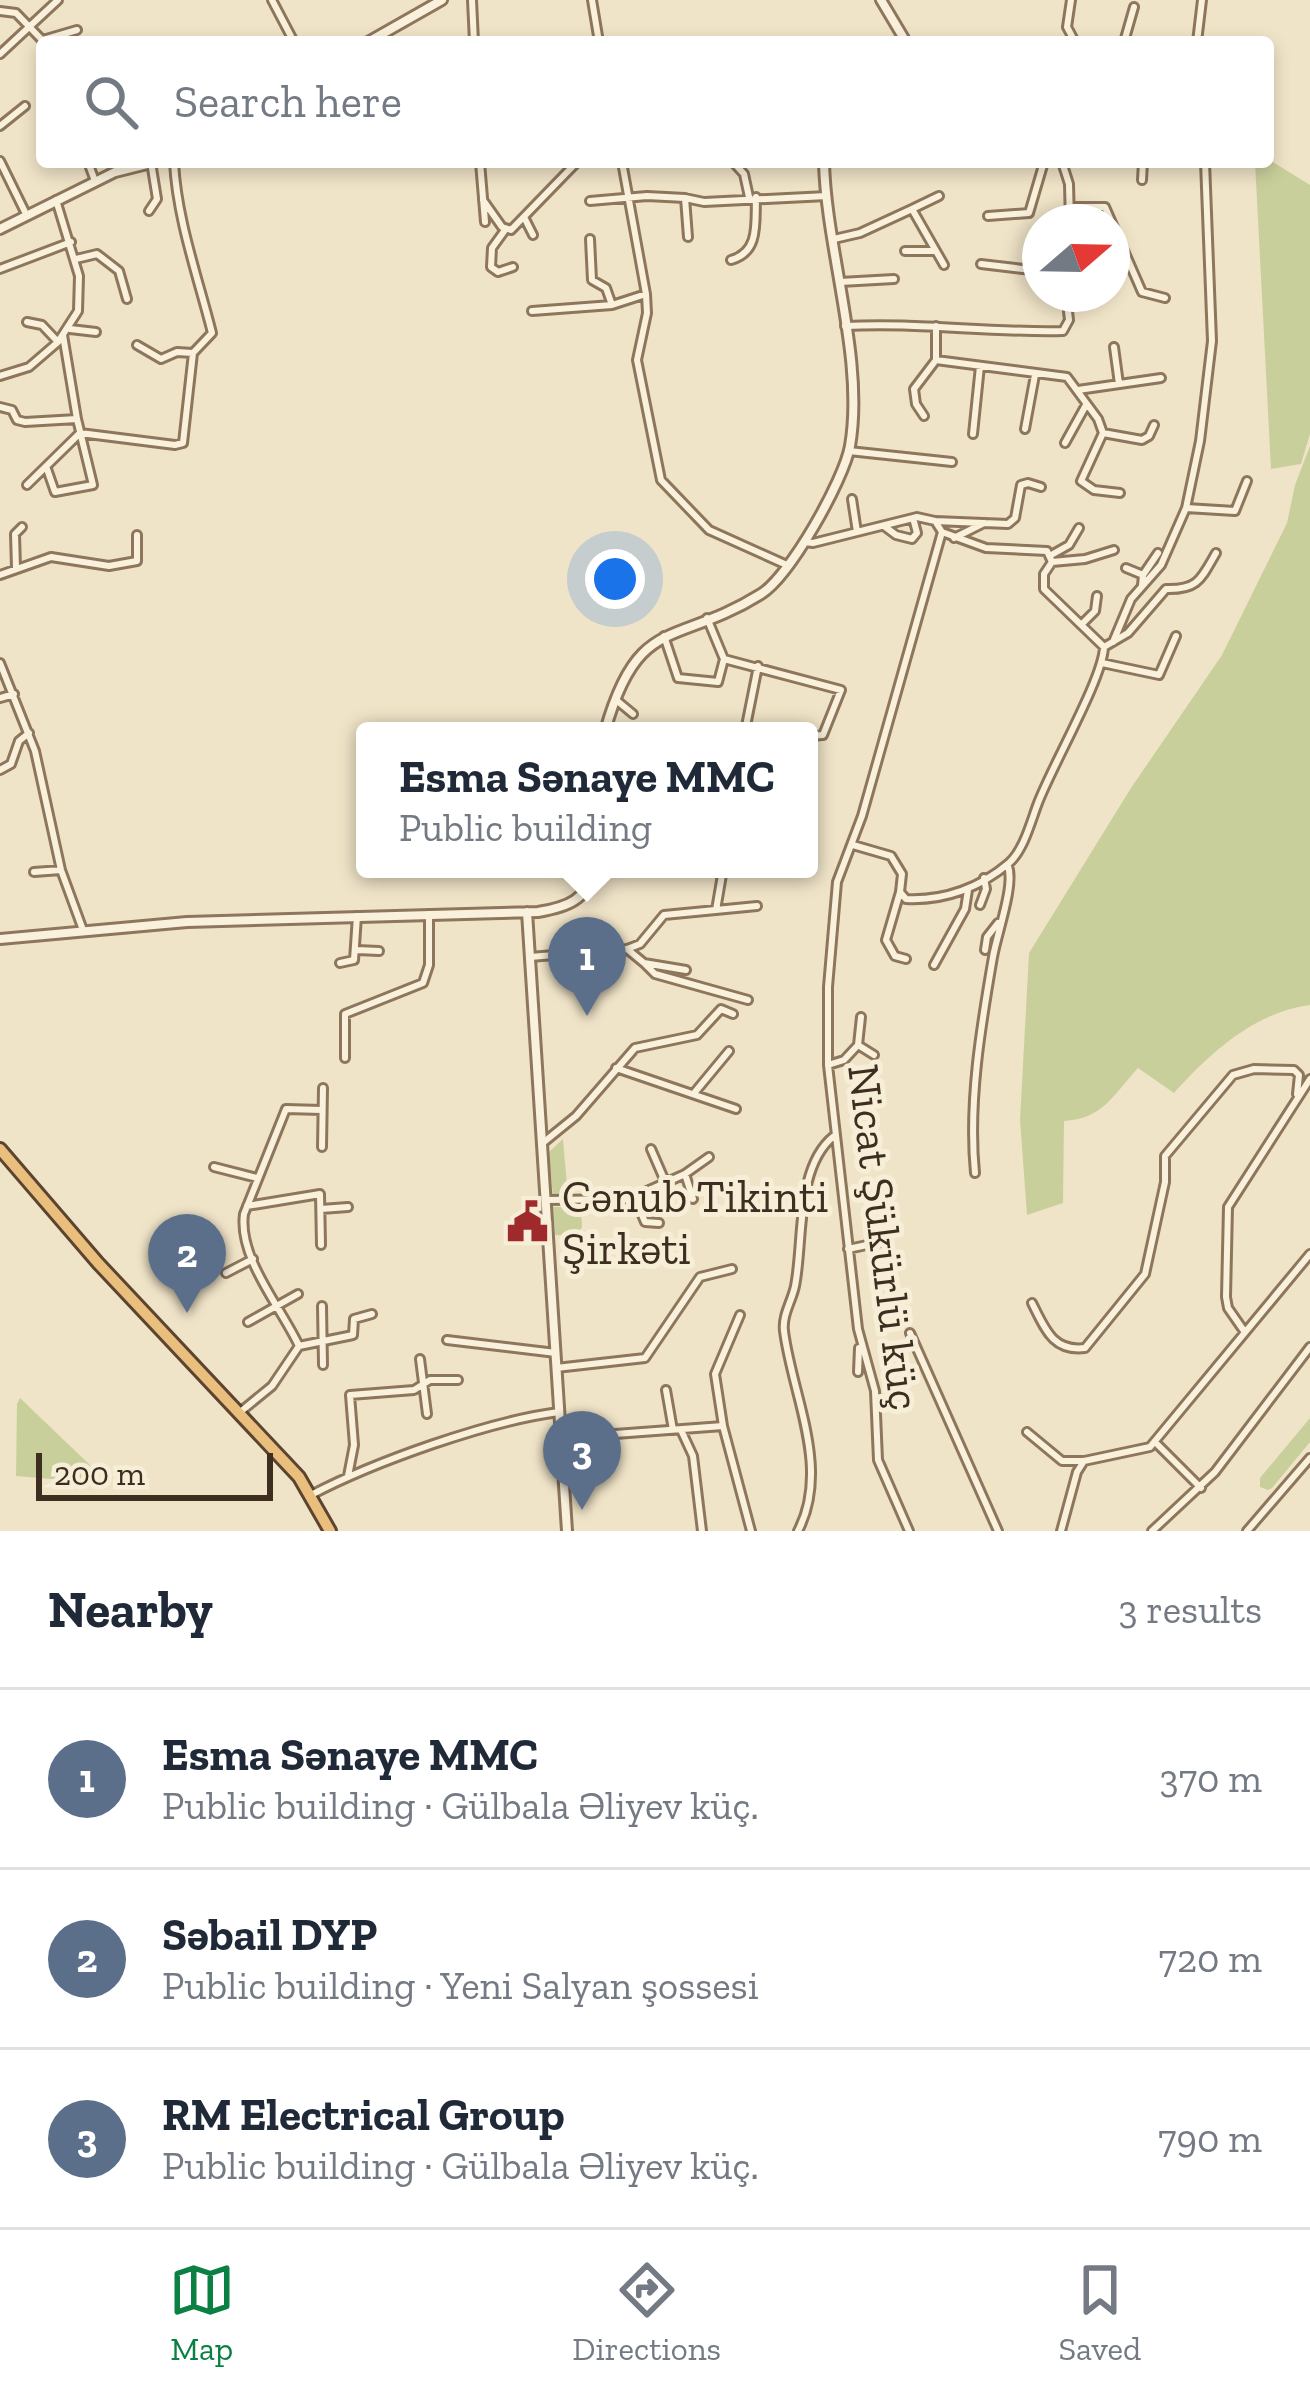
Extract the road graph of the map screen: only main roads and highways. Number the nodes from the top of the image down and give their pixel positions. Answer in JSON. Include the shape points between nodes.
{"nodes":[{"id":1,"x":0,"y":1149,"type":"edge"},
{"id":2,"x":329,"y":1531,"type":"edge"}],
"edges":[{"from":1,"to":2,"type":"highway","via":[[311,1495]]}]}
